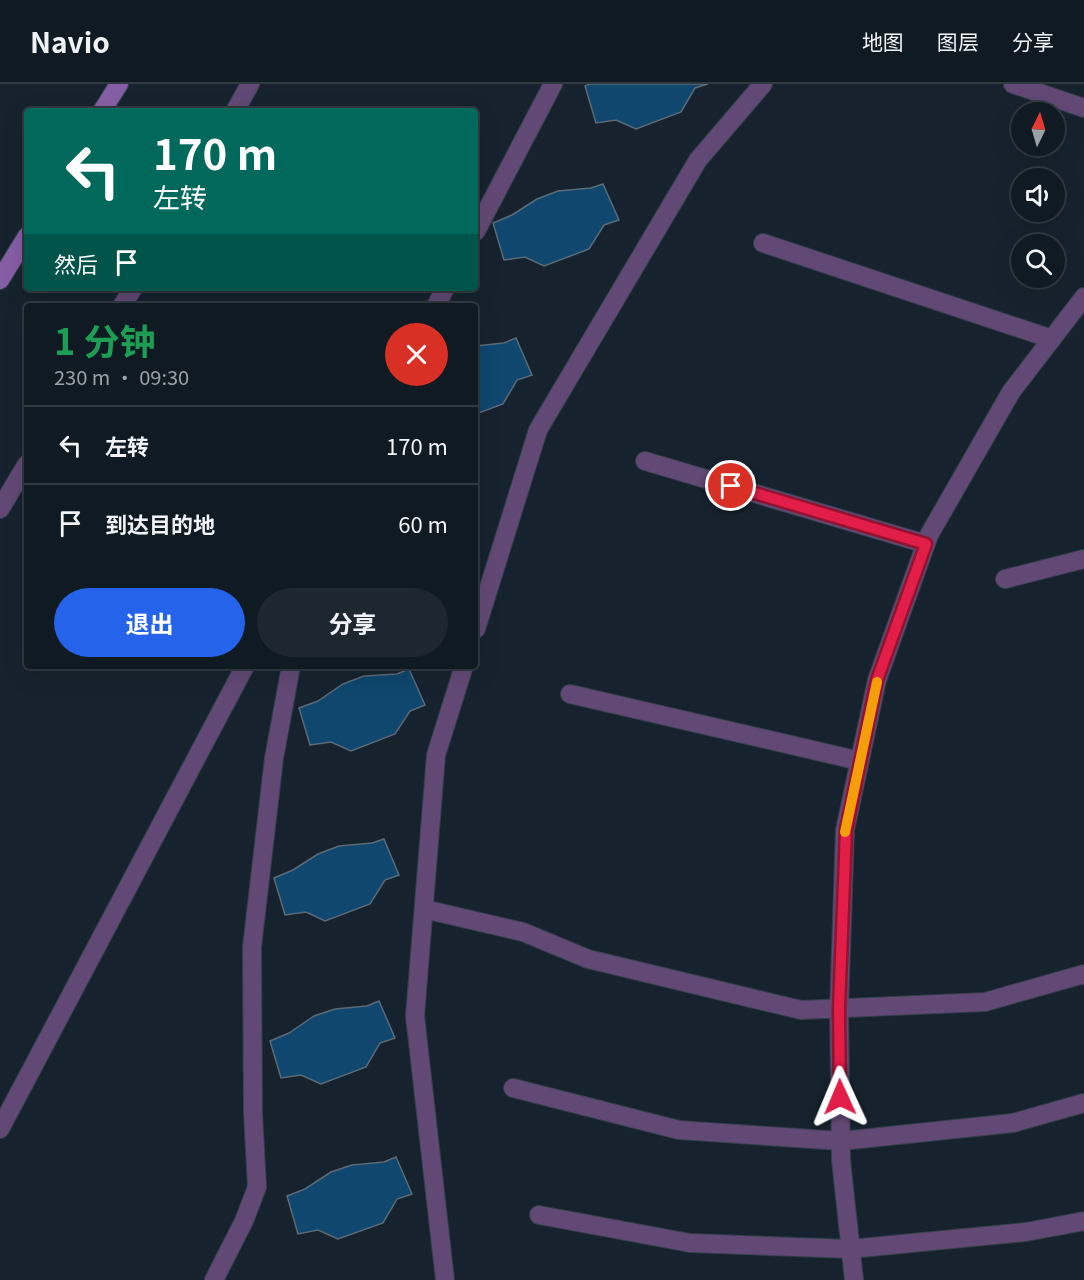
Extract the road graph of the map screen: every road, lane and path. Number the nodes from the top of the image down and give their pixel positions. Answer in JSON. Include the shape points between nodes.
{"nodes":[{"id":1,"x":119,"y":84,"type":"edge"},
{"id":2,"x":250,"y":84,"type":"edge"},
{"id":3,"x":553,"y":84,"type":"edge"},
{"id":4,"x":764,"y":84,"type":"edge"},
{"id":5,"x":1013,"y":84,"type":"edge"},
{"id":6,"x":104,"y":108,"type":"edge"},
{"id":7,"x":237,"y":108,"type":"edge"},
{"id":8,"x":1084,"y":108,"type":"edge"},
{"id":9,"x":478,"y":227,"type":"edge"},
{"id":10,"x":24,"y":241,"type":"edge"},
{"id":11,"x":763,"y":243,"type":"dead end"},
{"id":12,"x":0,"y":280,"type":"edge"},
{"id":13,"x":1084,"y":297,"type":"edge"},
{"id":14,"x":1052,"y":339,"type":"junction"},
{"id":15,"x":645,"y":461,"type":"dead end"},
{"id":16,"x":24,"y":469,"type":"edge"},
{"id":17,"x":0,"y":509,"type":"edge"},
{"id":18,"x":926,"y":544,"type":"junction"},
{"id":19,"x":1084,"y":559,"type":"edge"},
{"id":20,"x":1005,"y":579,"type":"dead end"},
{"id":21,"x":478,"y":623,"type":"edge"},
{"id":22,"x":243,"y":669,"type":"edge"},
{"id":23,"x":290,"y":669,"type":"edge"},
{"id":24,"x":463,"y":669,"type":"edge"},
{"id":25,"x":570,"y":694,"type":"dead end"},
{"id":26,"x":860,"y":761,"type":"junction"},
{"id":27,"x":424,"y":909,"type":"junction"},
{"id":28,"x":1084,"y":974,"type":"edge"},
{"id":29,"x":839,"y":1009,"type":"junction"},
{"id":30,"x":513,"y":1088,"type":"dead end"},
{"id":31,"x":1084,"y":1102,"type":"edge"},
{"id":32,"x":0,"y":1130,"type":"edge"},
{"id":33,"x":841,"y":1141,"type":"junction"},
{"id":34,"x":539,"y":1215,"type":"dead end"},
{"id":35,"x":1084,"y":1221,"type":"edge"},
{"id":36,"x":850,"y":1249,"type":"junction"},
{"id":37,"x":213,"y":1280,"type":"edge"},
{"id":38,"x":445,"y":1280,"type":"edge"},
{"id":39,"x":854,"y":1280,"type":"edge"}],
"edges":[{"from":1,"to":6,"type":"main road"},
{"from":2,"to":7,"type":"street"},
{"from":3,"to":9,"type":"street"},
{"from":4,"to":21,"type":"street","via":[[698,160],[538,430]]},
{"from":5,"to":8,"type":"street"},
{"from":10,"to":12,"type":"main road"},
{"from":11,"to":14,"type":"street"},
{"from":13,"to":14,"type":"street"},
{"from":14,"to":18,"type":"street","via":[[1011,392]]},
{"from":15,"to":18,"type":"street"},
{"from":16,"to":17,"type":"street"},
{"from":18,"to":26,"type":"street","via":[[877,680]]},
{"from":19,"to":20,"type":"street"},
{"from":22,"to":32,"type":"street"},
{"from":23,"to":37,"type":"street","via":[[274,758],[252,947],[256,1187],[244,1221]]},
{"from":24,"to":27,"type":"street","via":[[436,755]]},
{"from":25,"to":26,"type":"street"},
{"from":26,"to":29,"type":"street","via":[[846,830]]},
{"from":27,"to":29,"type":"street","via":[[523,932],[588,959],[801,1010]]},
{"from":27,"to":38,"type":"street","via":[[415,1016]]},
{"from":28,"to":29,"type":"street","via":[[985,1002]]},
{"from":29,"to":33,"type":"street"},
{"from":30,"to":33,"type":"street","via":[[679,1130]]},
{"from":31,"to":33,"type":"street","via":[[1013,1123]]},
{"from":33,"to":36,"type":"street"},
{"from":34,"to":36,"type":"street","via":[[690,1243]]},
{"from":35,"to":36,"type":"street","via":[[1026,1232]]},
{"from":36,"to":39,"type":"street"}]}
